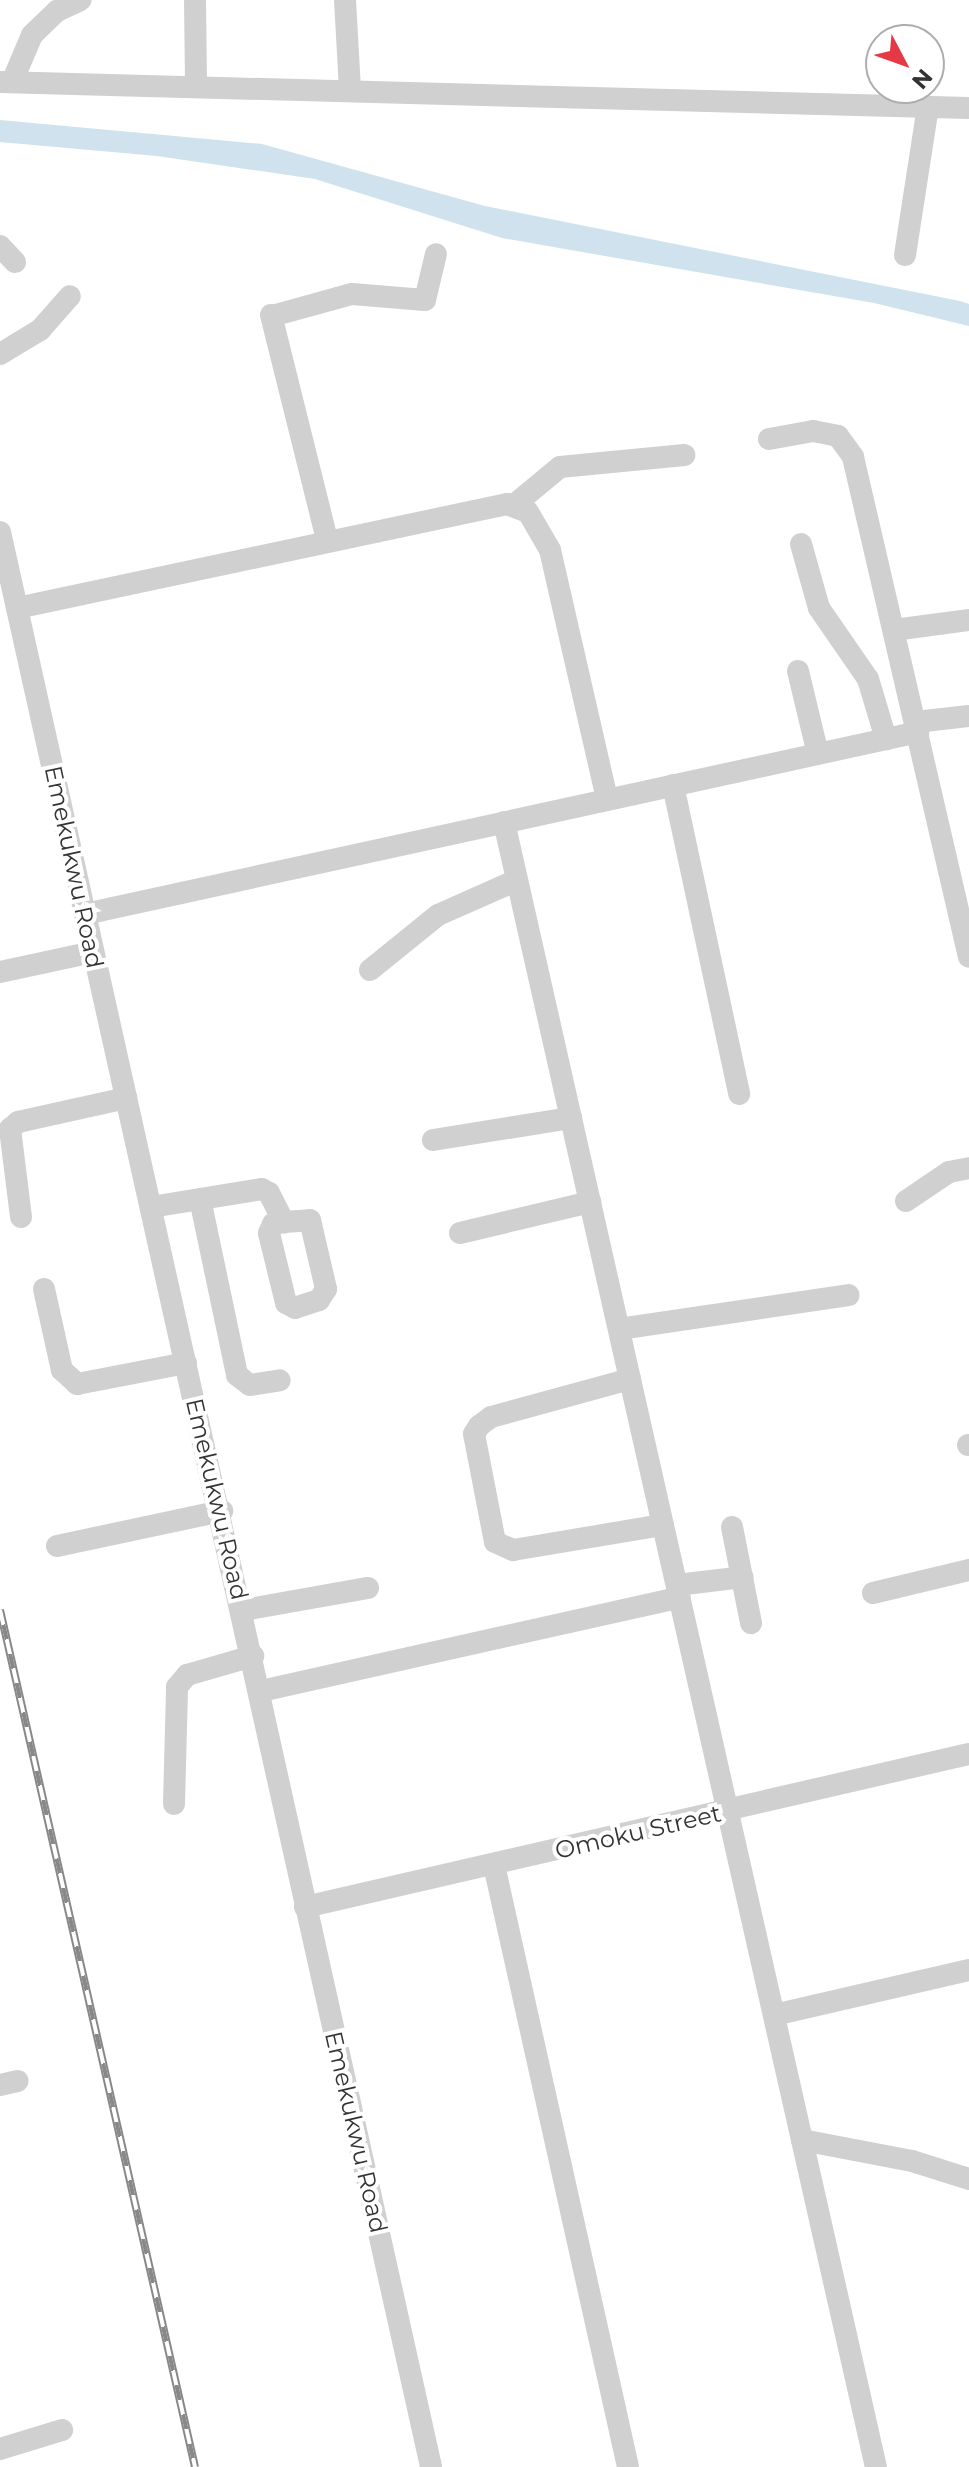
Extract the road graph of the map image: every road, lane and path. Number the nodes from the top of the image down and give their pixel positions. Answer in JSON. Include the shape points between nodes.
{"nodes":[{"id":1,"x":81,"y":0,"type":"edge"},
{"id":2,"x":195,"y":0,"type":"edge"},
{"id":3,"x":345,"y":0,"type":"edge"},
{"id":4,"x":6,"y":82,"type":"edge"},
{"id":5,"x":196,"y":86,"type":"junction"},
{"id":6,"x":350,"y":90,"type":"junction"},
{"id":7,"x":928,"y":107,"type":"junction"},
{"id":8,"x":969,"y":108,"type":"edge"},
{"id":9,"x":436,"y":254,"type":"dead end"},
{"id":10,"x":905,"y":255,"type":"dead end"},
{"id":11,"x":70,"y":296,"type":"dead end"},
{"id":12,"x":0,"y":354,"type":"edge"},
{"id":13,"x":769,"y":439,"type":"dead end"},
{"id":14,"x":684,"y":455,"type":"dead end"},
{"id":15,"x":513,"y":506,"type":"junction"},
{"id":16,"x":0,"y":532,"type":"edge"},
{"id":17,"x":327,"y":540,"type":"junction"},
{"id":18,"x":801,"y":544,"type":"dead end"},
{"id":19,"x":17,"y":608,"type":"junction"},
{"id":20,"x":969,"y":620,"type":"edge"},
{"id":21,"x":894,"y":630,"type":"junction"},
{"id":22,"x":798,"y":671,"type":"dead end"},
{"id":23,"x":969,"y":716,"type":"edge"},
{"id":24,"x":917,"y":727,"type":"junction"},
{"id":25,"x":886,"y":739,"type":"junction"},
{"id":26,"x":818,"y":754,"type":"junction"},
{"id":27,"x":673,"y":785,"type":"junction"},
{"id":28,"x":607,"y":799,"type":"junction"},
{"id":29,"x":504,"y":822,"type":"junction"},
{"id":30,"x":517,"y":880,"type":"junction"},
{"id":31,"x":85,"y":914,"type":"junction"},
{"id":32,"x":93,"y":952,"type":"junction"},
{"id":33,"x":969,"y":957,"type":"edge"},
{"id":34,"x":370,"y":970,"type":"dead end"},
{"id":35,"x":0,"y":972,"type":"edge"},
{"id":36,"x":739,"y":1094,"type":"dead end"},
{"id":37,"x":126,"y":1098,"type":"junction"},
{"id":38,"x":571,"y":1118,"type":"junction"},
{"id":39,"x":433,"y":1140,"type":"dead end"},
{"id":40,"x":969,"y":1168,"type":"edge"},
{"id":41,"x":200,"y":1199,"type":"junction"},
{"id":42,"x":906,"y":1201,"type":"dead end"},
{"id":43,"x":590,"y":1202,"type":"junction"},
{"id":44,"x":151,"y":1207,"type":"junction"},
{"id":45,"x":21,"y":1217,"type":"dead end"},
{"id":46,"x":284,"y":1222,"type":"dead end"},
{"id":47,"x":460,"y":1233,"type":"dead end"},
{"id":48,"x":44,"y":1289,"type":"dead end"},
{"id":49,"x":849,"y":1295,"type":"dead end"},
{"id":50,"x":619,"y":1329,"type":"junction"},
{"id":51,"x":186,"y":1363,"type":"junction"},
{"id":52,"x":630,"y":1379,"type":"junction"},
{"id":53,"x":280,"y":1380,"type":"dead end"},
{"id":54,"x":222,"y":1511,"type":"junction"},
{"id":55,"x":663,"y":1525,"type":"junction"},
{"id":56,"x":732,"y":1527,"type":"dead end"},
{"id":57,"x":57,"y":1546,"type":"dead end"},
{"id":58,"x":969,"y":1570,"type":"edge"},
{"id":59,"x":743,"y":1577,"type":"junction"},
{"id":60,"x":368,"y":1588,"type":"dead end"},
{"id":61,"x":678,"y":1591,"type":"junction"},
{"id":62,"x":873,"y":1593,"type":"dead end"},
{"id":63,"x":243,"y":1610,"type":"junction"},
{"id":64,"x":751,"y":1623,"type":"dead end"},
{"id":65,"x":253,"y":1656,"type":"junction"},
{"id":66,"x":261,"y":1691,"type":"junction"},
{"id":67,"x":969,"y":1754,"type":"edge"},
{"id":68,"x":174,"y":1804,"type":"dead end"},
{"id":69,"x":728,"y":1812,"type":"junction"},
{"id":70,"x":494,"y":1865,"type":"junction"},
{"id":71,"x":305,"y":1907,"type":"junction"},
{"id":72,"x":969,"y":1970,"type":"edge"},
{"id":73,"x":774,"y":2015,"type":"junction"},
{"id":74,"x":802,"y":2140,"type":"junction"},
{"id":75,"x":969,"y":2179,"type":"edge"},
{"id":76,"x":62,"y":2430,"type":"dead end"},
{"id":77,"x":0,"y":2449,"type":"edge"},
{"id":78,"x":431,"y":2467,"type":"edge"},
{"id":79,"x":628,"y":2467,"type":"edge"},
{"id":80,"x":876,"y":2467,"type":"edge"}],
"edges":[{"from":1,"to":4,"type":"street","via":[[57,11],[32,35]]},
{"from":2,"to":5,"type":"street"},
{"from":3,"to":6,"type":"street"},
{"from":4,"to":5,"type":"street"},
{"from":5,"to":6,"type":"street"},
{"from":6,"to":7,"type":"street"},
{"from":7,"to":8,"type":"street"},
{"from":7,"to":10,"type":"street"},
{"from":9,"to":17,"type":"street","via":[[425,300],[352,294],[271,316]]},
{"from":11,"to":12,"type":"street","via":[[40,330]]},
{"from":13,"to":21,"type":"street","via":[[813,431],[838,436],[853,457]]},
{"from":14,"to":15,"type":"street","via":[[560,467]]},
{"from":15,"to":17,"type":"street","via":[[483,506]]},
{"from":15,"to":28,"type":"street","via":[[528,512],[550,550]]},
{"from":16,"to":19,"type":"street","name":"Emekukwu Road"},
{"from":17,"to":19,"type":"street"},
{"from":18,"to":25,"type":"street","via":[[819,608],[868,679]]},
{"from":19,"to":31,"type":"street","name":"Emekukwu Road"},
{"from":20,"to":21,"type":"street"},
{"from":21,"to":24,"type":"street"},
{"from":22,"to":26,"type":"street"},
{"from":23,"to":24,"type":"street"},
{"from":24,"to":25,"type":"street"},
{"from":24,"to":33,"type":"street"},
{"from":25,"to":26,"type":"street"},
{"from":26,"to":27,"type":"street"},
{"from":27,"to":28,"type":"street"},
{"from":27,"to":36,"type":"street"},
{"from":28,"to":29,"type":"street"},
{"from":29,"to":30,"type":"street"},
{"from":29,"to":31,"type":"street"},
{"from":30,"to":34,"type":"street","via":[[438,915]]},
{"from":30,"to":38,"type":"street"},
{"from":31,"to":32,"type":"street","name":"Emekukwu Road"},
{"from":32,"to":35,"type":"street"},
{"from":32,"to":37,"type":"street","name":"Emekukwu Road"},
{"from":37,"to":44,"type":"street","name":"Emekukwu Road"},
{"from":37,"to":45,"type":"street","via":[[18,1122],[10,1129]]},
{"from":38,"to":39,"type":"street"},
{"from":38,"to":43,"type":"street"},
{"from":40,"to":42,"type":"street","via":[[949,1172]]},
{"from":41,"to":44,"type":"street"},
{"from":41,"to":46,"type":"street","via":[[262,1189]]},
{"from":41,"to":53,"type":"street","via":[[237,1375],[250,1385]]},
{"from":43,"to":47,"type":"street"},
{"from":43,"to":50,"type":"street"},
{"from":44,"to":51,"type":"street","name":"Emekukwu Road"},
{"from":48,"to":51,"type":"street","via":[[62,1370],[77,1384]]},
{"from":49,"to":50,"type":"street"},
{"from":50,"to":52,"type":"street"},
{"from":51,"to":54,"type":"street","name":"Emekukwu Road"},
{"from":52,"to":55,"type":"street"},
{"from":52,"to":55,"type":"street","via":[[491,1417],[479,1426],[474,1434],[495,1542],[513,1550]]},
{"from":54,"to":57,"type":"street"},
{"from":54,"to":63,"type":"street","name":"Emekukwu Road"},
{"from":55,"to":61,"type":"street"},
{"from":56,"to":59,"type":"street"},
{"from":58,"to":62,"type":"street"},
{"from":59,"to":61,"type":"street"},
{"from":59,"to":64,"type":"street"},
{"from":60,"to":63,"type":"street"},
{"from":61,"to":66,"type":"street"},
{"from":61,"to":69,"type":"street"},
{"from":63,"to":65,"type":"street","name":"Emekukwu Road"},
{"from":65,"to":66,"type":"street","name":"Emekukwu Road"},
{"from":65,"to":68,"type":"street","via":[[187,1675],[177,1687]]},
{"from":66,"to":71,"type":"street","name":"Emekukwu Road"},
{"from":67,"to":69,"type":"street","name":"Omoku Street"},
{"from":69,"to":70,"type":"street","name":"Omoku Street"},
{"from":69,"to":73,"type":"street"},
{"from":70,"to":71,"type":"street","name":"Omoku Street"},
{"from":70,"to":79,"type":"street"},
{"from":71,"to":78,"type":"street","name":"Emekukwu Road"},
{"from":72,"to":73,"type":"street"},
{"from":73,"to":74,"type":"street"},
{"from":74,"to":75,"type":"street","via":[[912,2161]]},
{"from":74,"to":80,"type":"street"},
{"from":76,"to":77,"type":"street"}]}
